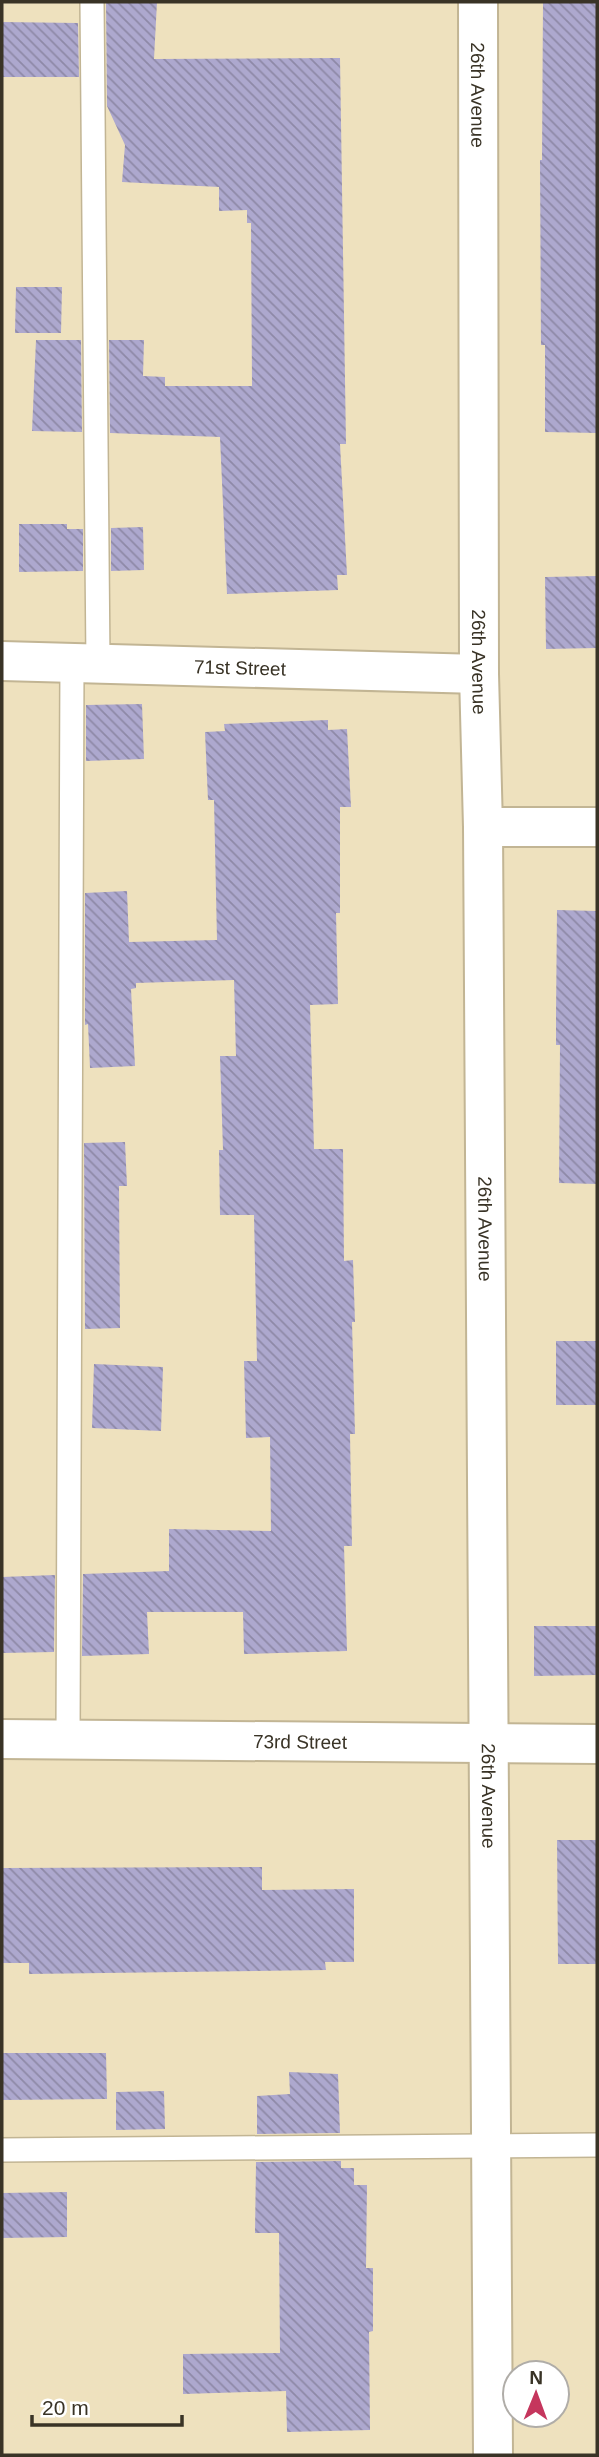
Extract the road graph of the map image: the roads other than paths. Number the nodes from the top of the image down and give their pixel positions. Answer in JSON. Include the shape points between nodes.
{"nodes":[{"id":1,"x":92,"y":2,"type":"edge"},
{"id":2,"x":478,"y":2,"type":"edge"},
{"id":3,"x":2,"y":661,"type":"edge"},
{"id":4,"x":85,"y":662,"type":"junction"},
{"id":5,"x":479,"y":674,"type":"junction"},
{"id":6,"x":483,"y":827,"type":"junction"},
{"id":7,"x":597,"y":827,"type":"edge"},
{"id":8,"x":2,"y":1739,"type":"edge"},
{"id":9,"x":68,"y":1740,"type":"junction"},
{"id":10,"x":490,"y":1744,"type":"junction"},
{"id":11,"x":597,"y":1744,"type":"edge"},
{"id":12,"x":491,"y":2145,"type":"junction"},
{"id":13,"x":597,"y":2145,"type":"edge"},
{"id":14,"x":2,"y":2150,"type":"edge"},
{"id":15,"x":493,"y":2455,"type":"edge"}],
"edges":[{"from":1,"to":4,"type":"lane"},
{"from":2,"to":5,"type":"street","name":"26th Avenue"},
{"from":3,"to":4,"type":"street","name":"71st Street"},
{"from":4,"to":5,"type":"street","name":"71st Street"},
{"from":4,"to":9,"type":"lane"},
{"from":5,"to":6,"type":"street","name":"26th Avenue"},
{"from":6,"to":7,"type":"street"},
{"from":6,"to":10,"type":"street","name":"26th Avenue"},
{"from":8,"to":9,"type":"street","name":"73rd Street"},
{"from":9,"to":10,"type":"street","name":"73rd Street"},
{"from":10,"to":11,"type":"street","name":"73rd Street"},
{"from":10,"to":12,"type":"street","name":"26th Avenue"},
{"from":12,"to":13,"type":"lane"},
{"from":12,"to":14,"type":"lane"},
{"from":12,"to":15,"type":"street","name":"26th Avenue"}]}
